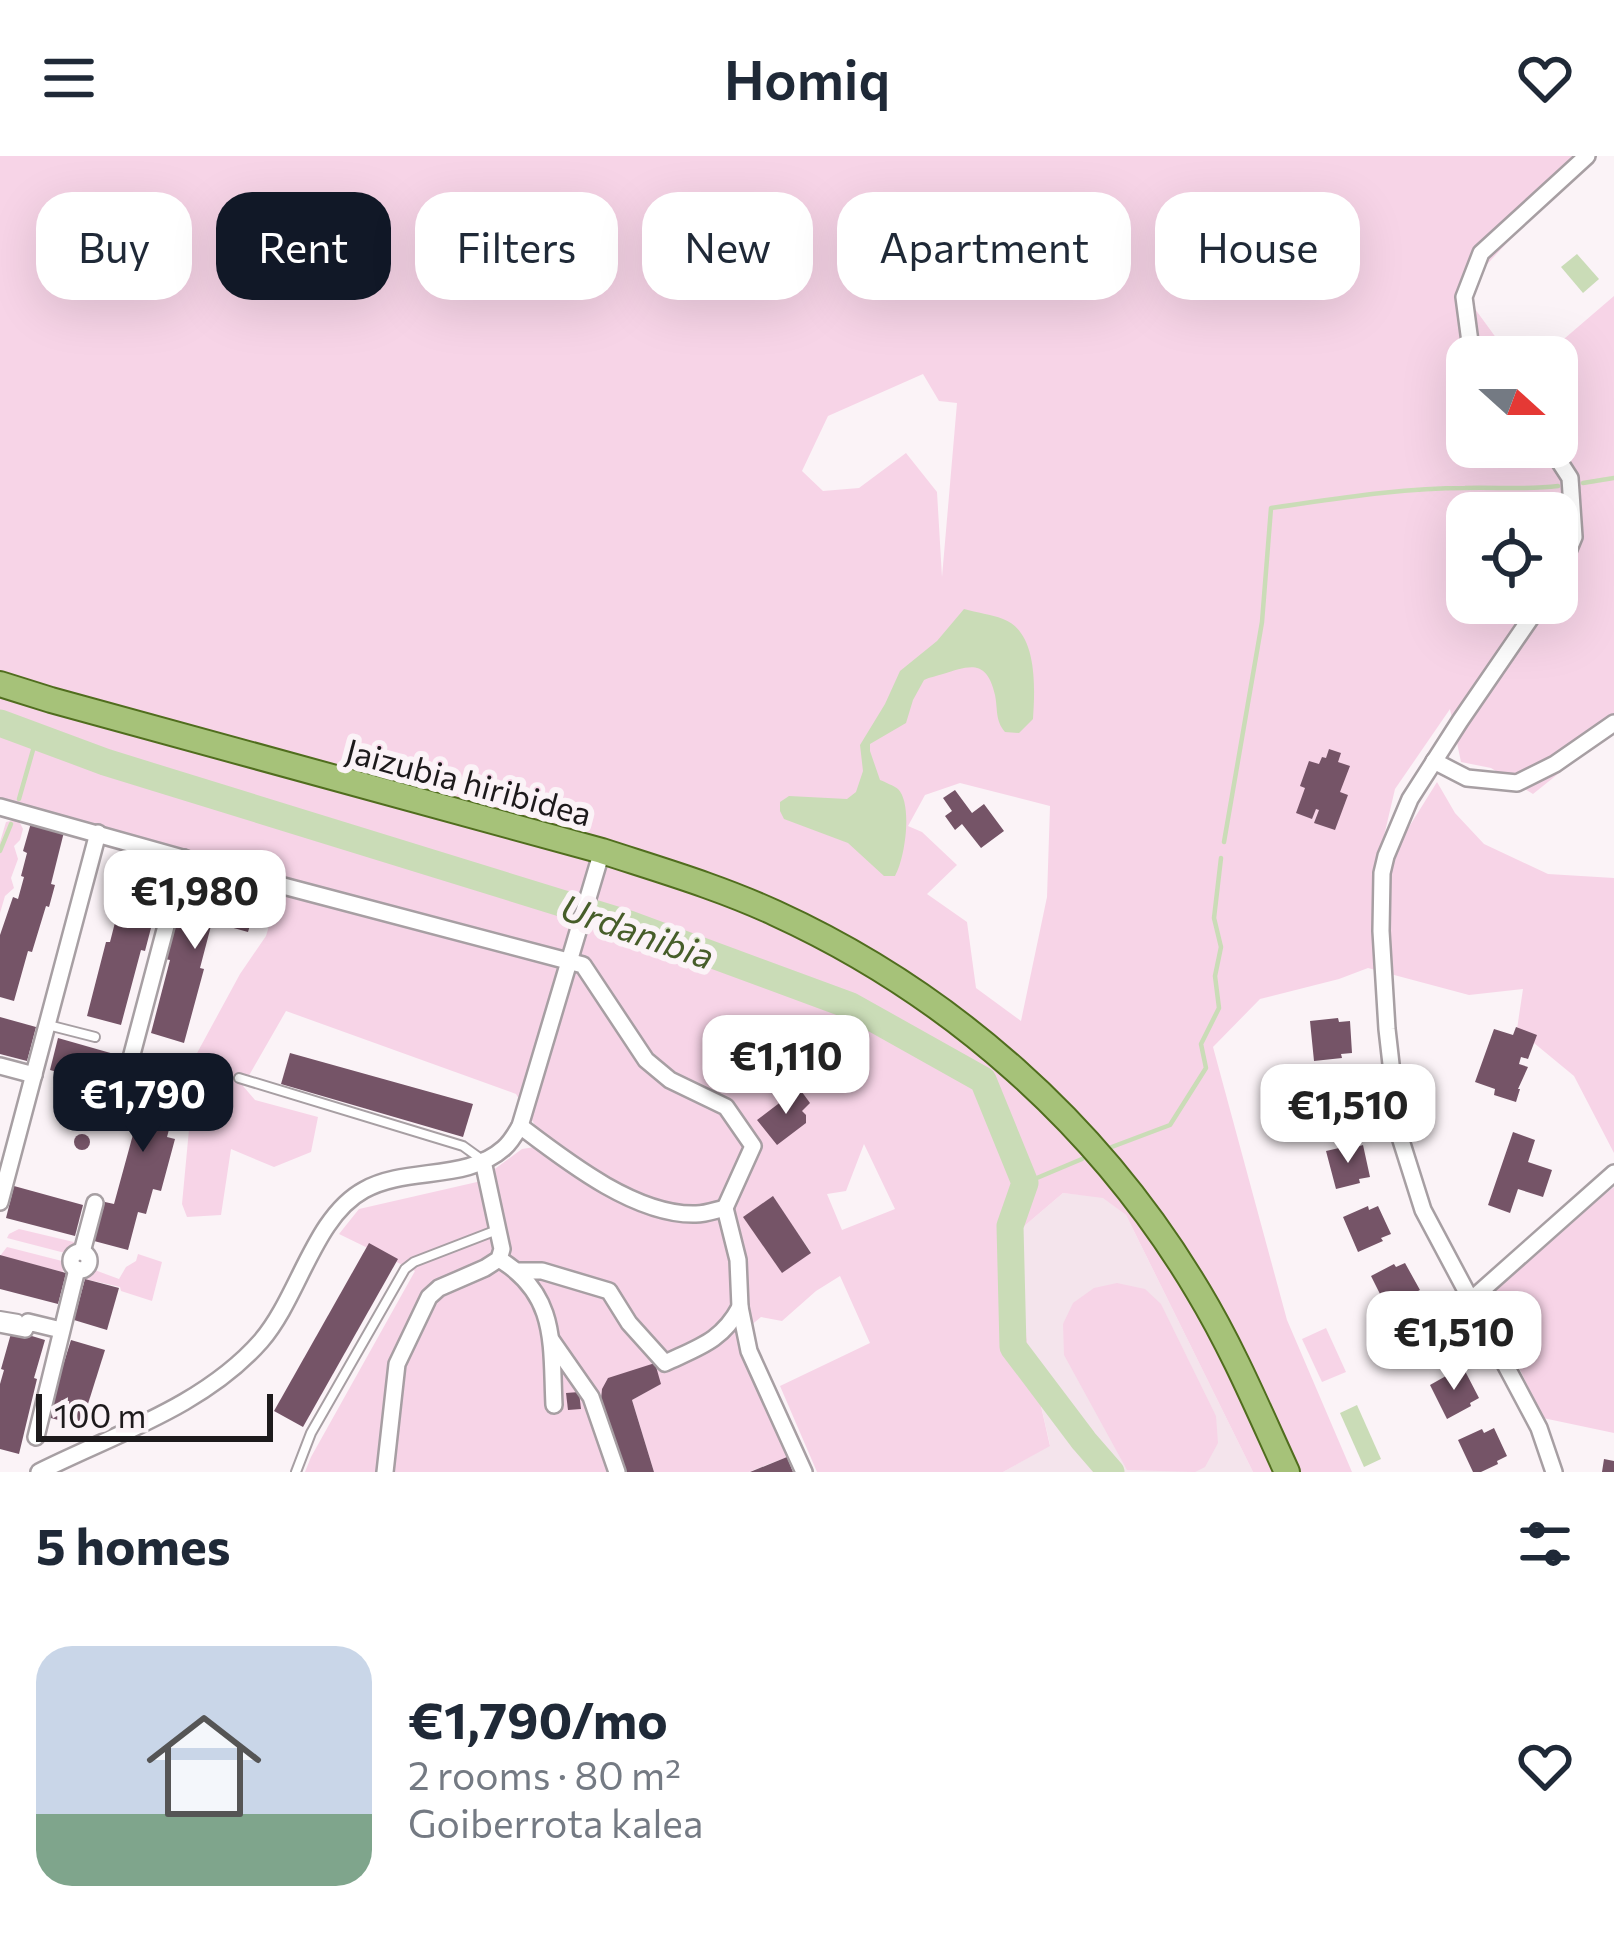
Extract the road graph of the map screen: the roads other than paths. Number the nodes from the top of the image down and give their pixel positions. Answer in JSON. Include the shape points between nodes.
{"nodes":[{"id":1,"x":1587,"y":156,"type":"edge"},
{"id":2,"x":1469,"y":336,"type":"edge"},
{"id":3,"x":1527,"y":624,"type":"edge"},
{"id":4,"x":0,"y":684,"type":"edge"},
{"id":5,"x":1614,"y":723,"type":"edge"},
{"id":6,"x":1434,"y":760,"type":"junction"},
{"id":7,"x":0,"y":807,"type":"edge"},
{"id":8,"x":98,"y":833,"type":"junction"},
{"id":9,"x":602,"y":851,"type":"junction"},
{"id":10,"x":184,"y":858,"type":"junction"},
{"id":11,"x":570,"y":962,"type":"junction"},
{"id":12,"x":47,"y":1025,"type":"junction"},
{"id":13,"x":95,"y":1037,"type":"dead end"},
{"id":14,"x":0,"y":1066,"type":"edge"},
{"id":15,"x":34,"y":1075,"type":"junction"},
{"id":16,"x":239,"y":1078,"type":"dead end"},
{"id":17,"x":122,"y":1092,"type":"dead end"},
{"id":18,"x":520,"y":1126,"type":"junction"},
{"id":19,"x":483,"y":1161,"type":"junction"},
{"id":20,"x":1614,"y":1173,"type":"edge"},
{"id":21,"x":3,"y":1178,"type":"edge"},
{"id":22,"x":0,"y":1202,"type":"edge"},
{"id":23,"x":94,"y":1203,"type":"dead end"},
{"id":24,"x":724,"y":1208,"type":"junction"},
{"id":25,"x":499,"y":1229,"type":"junction"},
{"id":26,"x":500,"y":1259,"type":"junction"},
{"id":27,"x":518,"y":1271,"type":"junction"},
{"id":28,"x":1472,"y":1299,"type":"junction"},
{"id":29,"x":740,"y":1306,"type":"junction"},
{"id":30,"x":18,"y":1319,"type":"dead end"},
{"id":31,"x":0,"y":1320,"type":"edge"},
{"id":32,"x":61,"y":1330,"type":"junction"},
{"id":33,"x":551,"y":1338,"type":"junction"},
{"id":34,"x":554,"y":1405,"type":"dead end"},
{"id":35,"x":36,"y":1436,"type":"dead end"},
{"id":36,"x":39,"y":1472,"type":"edge"},
{"id":37,"x":296,"y":1472,"type":"edge"},
{"id":38,"x":385,"y":1472,"type":"edge"},
{"id":39,"x":617,"y":1472,"type":"edge"},
{"id":40,"x":804,"y":1472,"type":"edge"},
{"id":41,"x":1287,"y":1472,"type":"edge"},
{"id":42,"x":1553,"y":1472,"type":"edge"}],
"edges":[{"from":1,"to":2,"type":"street","via":[[1481,254],[1464,297]]},
{"from":3,"to":6,"type":"street"},
{"from":4,"to":9,"type":"main road","name":"Jaizubia hiribidea"},
{"from":5,"to":6,"type":"street","via":[[1517,783],[1467,778]]},
{"from":6,"to":28,"type":"street","via":[[1382,873],[1387,1029],[1399,1134],[1423,1210]]},
{"from":7,"to":8,"type":"street"},
{"from":8,"to":10,"type":"street"},
{"from":8,"to":12,"type":"street"},
{"from":9,"to":11,"type":"street","name":"Jaizubia hiribidea"},
{"from":9,"to":41,"type":"main road","via":[[726,892],[819,934],[910,987],[1022,1075],[1096,1151],[1168,1245]]},
{"from":10,"to":11,"type":"street"},
{"from":10,"to":17,"type":"street"},
{"from":11,"to":18,"type":"street","name":"Jaizubia hiribidea"},
{"from":11,"to":24,"type":"street","via":[[583,965],[646,1060],[726,1107],[753,1145]]},
{"from":12,"to":13,"type":"lane"},
{"from":12,"to":15,"type":"street"},
{"from":14,"to":15,"type":"street"},
{"from":15,"to":21,"type":"street"},
{"from":16,"to":19,"type":"lane","via":[[463,1146]]},
{"from":18,"to":19,"type":"street","name":"Jaizubia hiribidea"},
{"from":18,"to":24,"type":"street","via":[[640,1203],[695,1214]]},
{"from":19,"to":25,"type":"street"},
{"from":19,"to":36,"type":"street","name":"Jaizubia hiribidea","via":[[362,1190],[326,1226],[282,1315],[239,1364],[182,1403]]},
{"from":20,"to":28,"type":"street"},
{"from":21,"to":22,"type":"street"},
{"from":23,"to":32,"type":"street"},
{"from":24,"to":29,"type":"street"},
{"from":25,"to":26,"type":"street"},
{"from":25,"to":37,"type":"lane","via":[[405,1269],[310,1433]]},
{"from":26,"to":27,"type":"street"},
{"from":26,"to":38,"type":"street","via":[[430,1297],[397,1364]]},
{"from":27,"to":29,"type":"street","via":[[542,1270],[609,1291],[665,1363],[729,1328]]},
{"from":27,"to":33,"type":"street","via":[[543,1302]]},
{"from":28,"to":42,"type":"street"},
{"from":29,"to":40,"type":"street","via":[[749,1351]]},
{"from":30,"to":31,"type":"lane"},
{"from":31,"to":32,"type":"street"},
{"from":32,"to":35,"type":"street"},
{"from":33,"to":34,"type":"street"},
{"from":33,"to":39,"type":"street","via":[[591,1397]]}]}
